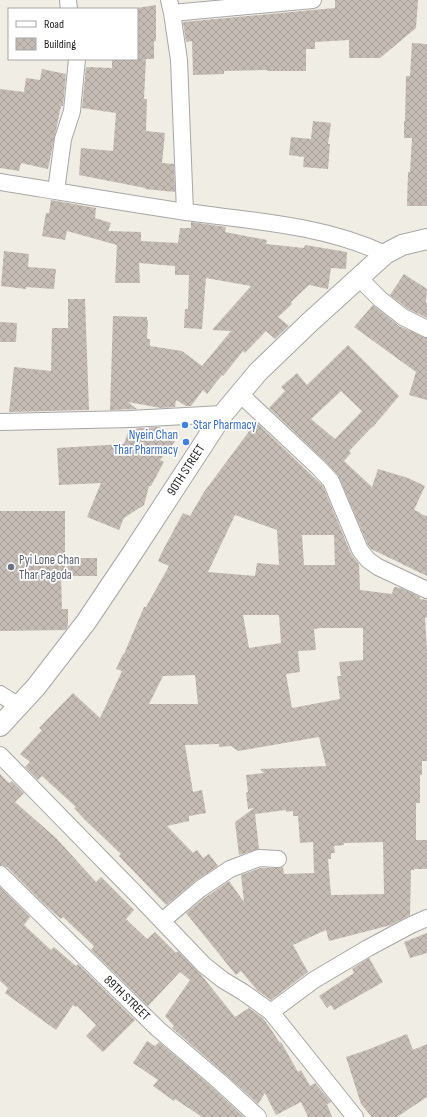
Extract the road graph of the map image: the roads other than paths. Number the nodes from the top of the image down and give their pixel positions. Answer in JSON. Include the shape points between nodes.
{"nodes":[{"id":1,"x":313,"y":0,"type":"edge"},
{"id":2,"x":170,"y":6,"type":"edge"},
{"id":3,"x":77,"y":60,"type":"edge"},
{"id":4,"x":0,"y":182,"type":"edge"},
{"id":5,"x":56,"y":191,"type":"junction"},
{"id":6,"x":185,"y":212,"type":"junction"},
{"id":7,"x":427,"y":239,"type":"edge"},
{"id":8,"x":385,"y":254,"type":"junction"},
{"id":9,"x":359,"y":278,"type":"junction"},
{"id":10,"x":427,"y":329,"type":"edge"},
{"id":11,"x":240,"y":394,"type":"junction"},
{"id":12,"x":222,"y":414,"type":"junction"},
{"id":13,"x":0,"y":422,"type":"edge"},
{"id":14,"x":427,"y":590,"type":"edge"},
{"id":15,"x":0,"y":694,"type":"edge"},
{"id":16,"x":19,"y":706,"type":"junction"},
{"id":17,"x":0,"y":726,"type":"edge"},
{"id":18,"x":0,"y":755,"type":"edge"},
{"id":19,"x":278,"y":859,"type":"dead end"},
{"id":20,"x":0,"y":874,"type":"edge"},
{"id":21,"x":427,"y":918,"type":"edge"},
{"id":22,"x":162,"y":921,"type":"junction"},
{"id":23,"x":271,"y":1012,"type":"junction"},
{"id":24,"x":258,"y":1117,"type":"edge"},
{"id":25,"x":355,"y":1117,"type":"edge"}],
"edges":[{"from":1,"to":2,"type":"street"},
{"from":2,"to":6,"type":"street","via":[[179,60]]},
{"from":3,"to":5,"type":"street","via":[[72,111],[64,139]]},
{"from":4,"to":5,"type":"street"},
{"from":5,"to":6,"type":"street"},
{"from":6,"to":8,"type":"street","via":[[257,221],[347,238]]},
{"from":7,"to":8,"type":"street","name":"90TH STREET","via":[[402,245]]},
{"from":8,"to":9,"type":"street","name":"90TH STREET"},
{"from":9,"to":10,"type":"street","via":[[380,300],[403,317]]},
{"from":9,"to":11,"type":"street","name":"90TH STREET","via":[[258,372]]},
{"from":11,"to":12,"type":"street","name":"90TH STREET"},
{"from":11,"to":14,"type":"street","via":[[331,481],[360,550],[368,560]]},
{"from":12,"to":13,"type":"street"},
{"from":12,"to":16,"type":"street","name":"90TH STREET","via":[[86,622]]},
{"from":15,"to":16,"type":"street"},
{"from":16,"to":17,"type":"street","name":"90TH STREET"},
{"from":18,"to":22,"type":"street"},
{"from":19,"to":22,"type":"street","via":[[258,858],[230,869],[200,888]]},
{"from":20,"to":24,"type":"street","name":"89TH STREET","via":[[158,1029]]},
{"from":21,"to":23,"type":"street","via":[[368,948],[314,980]]},
{"from":22,"to":23,"type":"street","via":[[204,965]]},
{"from":23,"to":25,"type":"street"}]}
